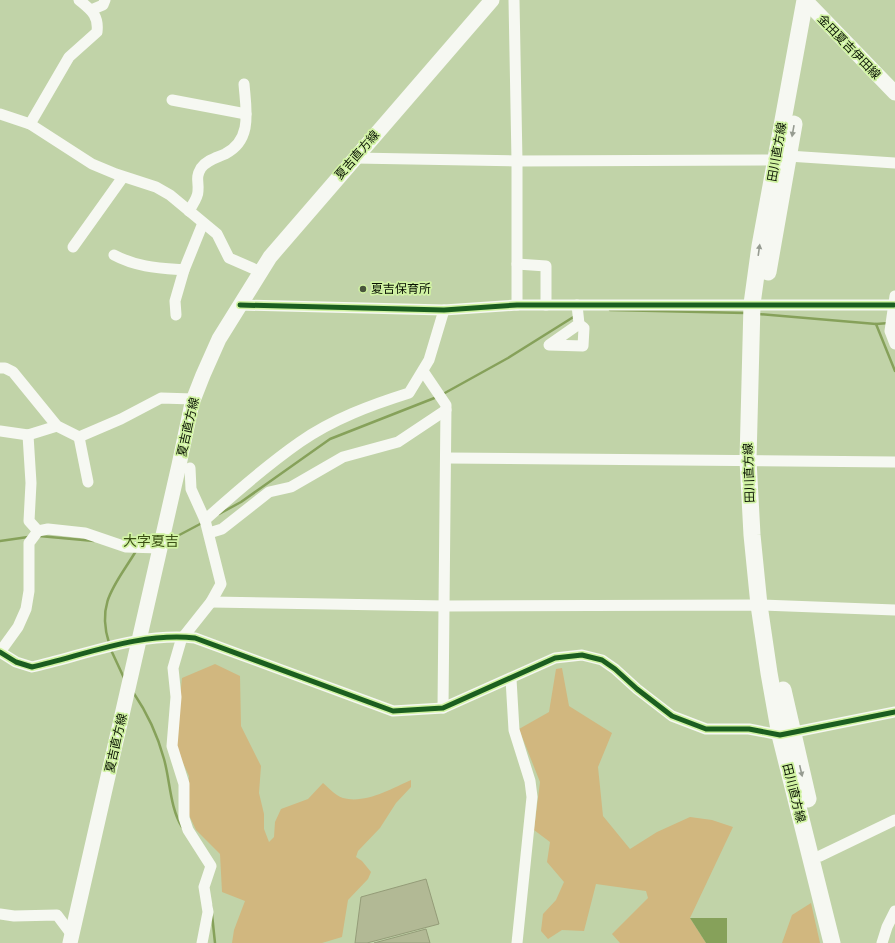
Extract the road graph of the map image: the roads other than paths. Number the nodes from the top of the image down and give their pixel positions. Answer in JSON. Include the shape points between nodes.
{"nodes":[{"id":1,"x":79,"y":0,"type":"edge"},
{"id":2,"x":105,"y":0,"type":"edge"},
{"id":3,"x":492,"y":0,"type":"edge"},
{"id":4,"x":514,"y":0,"type":"edge"},
{"id":5,"x":809,"y":2,"type":"edge"},
{"id":6,"x":91,"y":10,"type":"junction"},
{"id":7,"x":244,"y":84,"type":"dead end"},
{"id":8,"x":895,"y":93,"type":"edge"},
{"id":9,"x":172,"y":100,"type":"dead end"},
{"id":10,"x":0,"y":114,"type":"edge"},
{"id":11,"x":246,"y":114,"type":"junction"},
{"id":12,"x":30,"y":124,"type":"junction"},
{"id":13,"x":354,"y":158,"type":"junction"},
{"id":14,"x":782,"y":158,"type":"junction"},
{"id":15,"x":517,"y":161,"type":"junction"},
{"id":16,"x":895,"y":163,"type":"edge"},
{"id":17,"x":124,"y":177,"type":"junction"},
{"id":18,"x":189,"y":211,"type":"junction"},
{"id":19,"x":203,"y":223,"type":"junction"},
{"id":20,"x":73,"y":247,"type":"dead end"},
{"id":21,"x":114,"y":255,"type":"dead end"},
{"id":22,"x":517,"y":264,"type":"junction"},
{"id":23,"x":184,"y":270,"type":"junction"},
{"id":24,"x":261,"y":272,"type":"junction"},
{"id":25,"x":240,"y":304,"type":"junction"},
{"id":26,"x":517,"y":305,"type":"junction"},
{"id":27,"x":546,"y":305,"type":"junction"},
{"id":28,"x":577,"y":305,"type":"junction"},
{"id":29,"x":757,"y":305,"type":"junction"},
{"id":30,"x":894,"y":308,"type":"edge"},
{"id":31,"x":444,"y":310,"type":"junction"},
{"id":32,"x":176,"y":315,"type":"dead end"},
{"id":33,"x":579,"y":324,"type":"dead end"},
{"id":34,"x":895,"y":344,"type":"edge"},
{"id":35,"x":0,"y":368,"type":"edge"},
{"id":36,"x":423,"y":371,"type":"junction"},
{"id":37,"x":194,"y":399,"type":"junction"},
{"id":38,"x":446,"y":410,"type":"junction"},
{"id":39,"x":57,"y":426,"type":"junction"},
{"id":40,"x":0,"y":431,"type":"edge"},
{"id":41,"x":28,"y":435,"type":"junction"},
{"id":42,"x":79,"y":437,"type":"junction"},
{"id":43,"x":446,"y":458,"type":"junction"},
{"id":44,"x":753,"y":460,"type":"junction"},
{"id":45,"x":895,"y":462,"type":"edge"},
{"id":46,"x":190,"y":468,"type":"dead end"},
{"id":47,"x":88,"y":482,"type":"dead end"},
{"id":48,"x":206,"y":520,"type":"junction"},
{"id":49,"x":38,"y":531,"type":"junction"},
{"id":50,"x":209,"y":533,"type":"junction"},
{"id":51,"x":160,"y":548,"type":"junction"},
{"id":52,"x":211,"y":602,"type":"junction"},
{"id":53,"x":446,"y":606,"type":"junction"},
{"id":54,"x":764,"y":606,"type":"junction"},
{"id":55,"x":895,"y":610,"type":"edge"},
{"id":56,"x":183,"y":636,"type":"junction"},
{"id":57,"x":140,"y":639,"type":"junction"},
{"id":58,"x":0,"y":652,"type":"edge"},
{"id":59,"x":511,"y":679,"type":"junction"},
{"id":60,"x":443,"y":708,"type":"junction"},
{"id":61,"x":895,"y":712,"type":"edge"},
{"id":62,"x":786,"y":734,"type":"junction"},
{"id":63,"x":895,"y":820,"type":"edge"},
{"id":64,"x":820,"y":856,"type":"junction"},
{"id":65,"x":895,"y":911,"type":"edge"},
{"id":66,"x":0,"y":914,"type":"edge"},
{"id":67,"x":71,"y":939,"type":"edge"},
{"id":68,"x":202,"y":943,"type":"edge"},
{"id":69,"x":517,"y":943,"type":"edge"},
{"id":70,"x":832,"y":943,"type":"edge"},
{"id":71,"x":842,"y":943,"type":"edge"},
{"id":72,"x":882,"y":943,"type":"edge"}],
"edges":[{"from":1,"to":6,"type":"street"},
{"from":2,"to":6,"type":"street","via":[[102,5]]},
{"from":3,"to":13,"type":"main road","name":"夏吉直方線"},
{"from":4,"to":15,"type":"street"},
{"from":5,"to":8,"type":"main road","name":"金田夏吉伊田線"},
{"from":5,"to":14,"type":"main road","name":"田川直方線"},
{"from":6,"to":12,"type":"street","via":[[98,22],[97,32],[69,57]]},
{"from":7,"to":11,"type":"street"},
{"from":9,"to":11,"type":"street"},
{"from":10,"to":12,"type":"street"},
{"from":11,"to":18,"type":"street","via":[[247,125],[236,147],[207,162],[202,168],[196,179],[198,192]]},
{"from":12,"to":17,"type":"street","via":[[92,164]]},
{"from":13,"to":15,"type":"street"},
{"from":13,"to":24,"type":"main road","name":"夏吉直方線","via":[[270,257]]},
{"from":14,"to":15,"type":"street"},
{"from":14,"to":16,"type":"street"},
{"from":14,"to":29,"type":"main road","name":"田川直方線"},
{"from":15,"to":22,"type":"street"},
{"from":17,"to":18,"type":"street","via":[[156,187]]},
{"from":17,"to":20,"type":"street"},
{"from":18,"to":19,"type":"street"},
{"from":19,"to":23,"type":"street"},
{"from":19,"to":24,"type":"street","via":[[217,234],[230,258]]},
{"from":21,"to":23,"type":"street","via":[[129,263],[145,267]]},
{"from":22,"to":26,"type":"street"},
{"from":22,"to":27,"type":"street","via":[[546,266]]},
{"from":23,"to":32,"type":"street","via":[[175,301]]},
{"from":24,"to":25,"type":"main road","name":"夏吉直方線"},
{"from":25,"to":31,"type":"street"},
{"from":25,"to":37,"type":"main road","name":"夏吉直方線","via":[[219,339]]},
{"from":26,"to":27,"type":"street"},
{"from":26,"to":31,"type":"street"},
{"from":27,"to":28,"type":"street"},
{"from":28,"to":29,"type":"street"},
{"from":28,"to":33,"type":"street"},
{"from":29,"to":30,"type":"street"},
{"from":29,"to":44,"type":"main road","name":"田川直方線"},
{"from":30,"to":34,"type":"street","via":[[890,331]]},
{"from":31,"to":36,"type":"street","via":[[429,360]]},
{"from":35,"to":39,"type":"street","via":[[13,372]]},
{"from":36,"to":38,"type":"street","via":[[446,406]]},
{"from":36,"to":48,"type":"street","via":[[409,393],[343,418],[301,441]]},
{"from":37,"to":42,"type":"street","via":[[160,398],[121,419]]},
{"from":37,"to":51,"type":"main road","name":"夏吉直方線"},
{"from":38,"to":43,"type":"street"},
{"from":38,"to":50,"type":"street","via":[[398,442],[343,457],[291,486],[269,492],[222,529]]},
{"from":39,"to":41,"type":"street"},
{"from":39,"to":42,"type":"street"},
{"from":40,"to":41,"type":"street"},
{"from":41,"to":49,"type":"street","via":[[31,483],[29,521]]},
{"from":42,"to":47,"type":"street"},
{"from":43,"to":44,"type":"street"},
{"from":43,"to":53,"type":"street"},
{"from":44,"to":45,"type":"street"},
{"from":44,"to":54,"type":"main road","name":"田川直方線","via":[[752,535]]},
{"from":46,"to":48,"type":"street","via":[[191,490]]},
{"from":48,"to":50,"type":"street"},
{"from":49,"to":51,"type":"street","via":[[48,529],[85,533],[126,547]]},
{"from":49,"to":58,"type":"street","via":[[29,543],[30,591],[26,609]]},
{"from":50,"to":52,"type":"street","via":[[221,584]]},
{"from":51,"to":57,"type":"main road","name":"夏吉直方線"},
{"from":52,"to":53,"type":"street"},
{"from":52,"to":56,"type":"street"},
{"from":53,"to":54,"type":"street"},
{"from":53,"to":60,"type":"street"},
{"from":54,"to":55,"type":"street"},
{"from":54,"to":62,"type":"main road","name":"田川直方線","via":[[779,673]]},
{"from":56,"to":57,"type":"street"},
{"from":56,"to":60,"type":"street","via":[[195,638],[393,711]]},
{"from":56,"to":68,"type":"street","via":[[173,668],[176,697],[172,746],[184,784],[184,818],[188,830],[211,866],[204,887],[208,912]]},
{"from":57,"to":58,"type":"street","via":[[32,666],[16,662]]},
{"from":57,"to":67,"type":"main road","name":"夏吉直方線"},
{"from":59,"to":60,"type":"street"},
{"from":59,"to":62,"type":"street","via":[[555,658],[582,655],[602,660],[672,716],[706,729],[749,729]]},
{"from":59,"to":69,"type":"street","via":[[514,730],[530,781],[532,797]]},
{"from":61,"to":62,"type":"street"},
{"from":62,"to":64,"type":"main road","name":"田川直方線","one_way":true},
{"from":62,"to":70,"type":"main road","name":"田川直方線"},
{"from":63,"to":64,"type":"street"},
{"from":64,"to":71,"type":"main road","name":"田川直方線"},
{"from":65,"to":72,"type":"street"},
{"from":66,"to":67,"type":"street","via":[[57,915]]}]}
